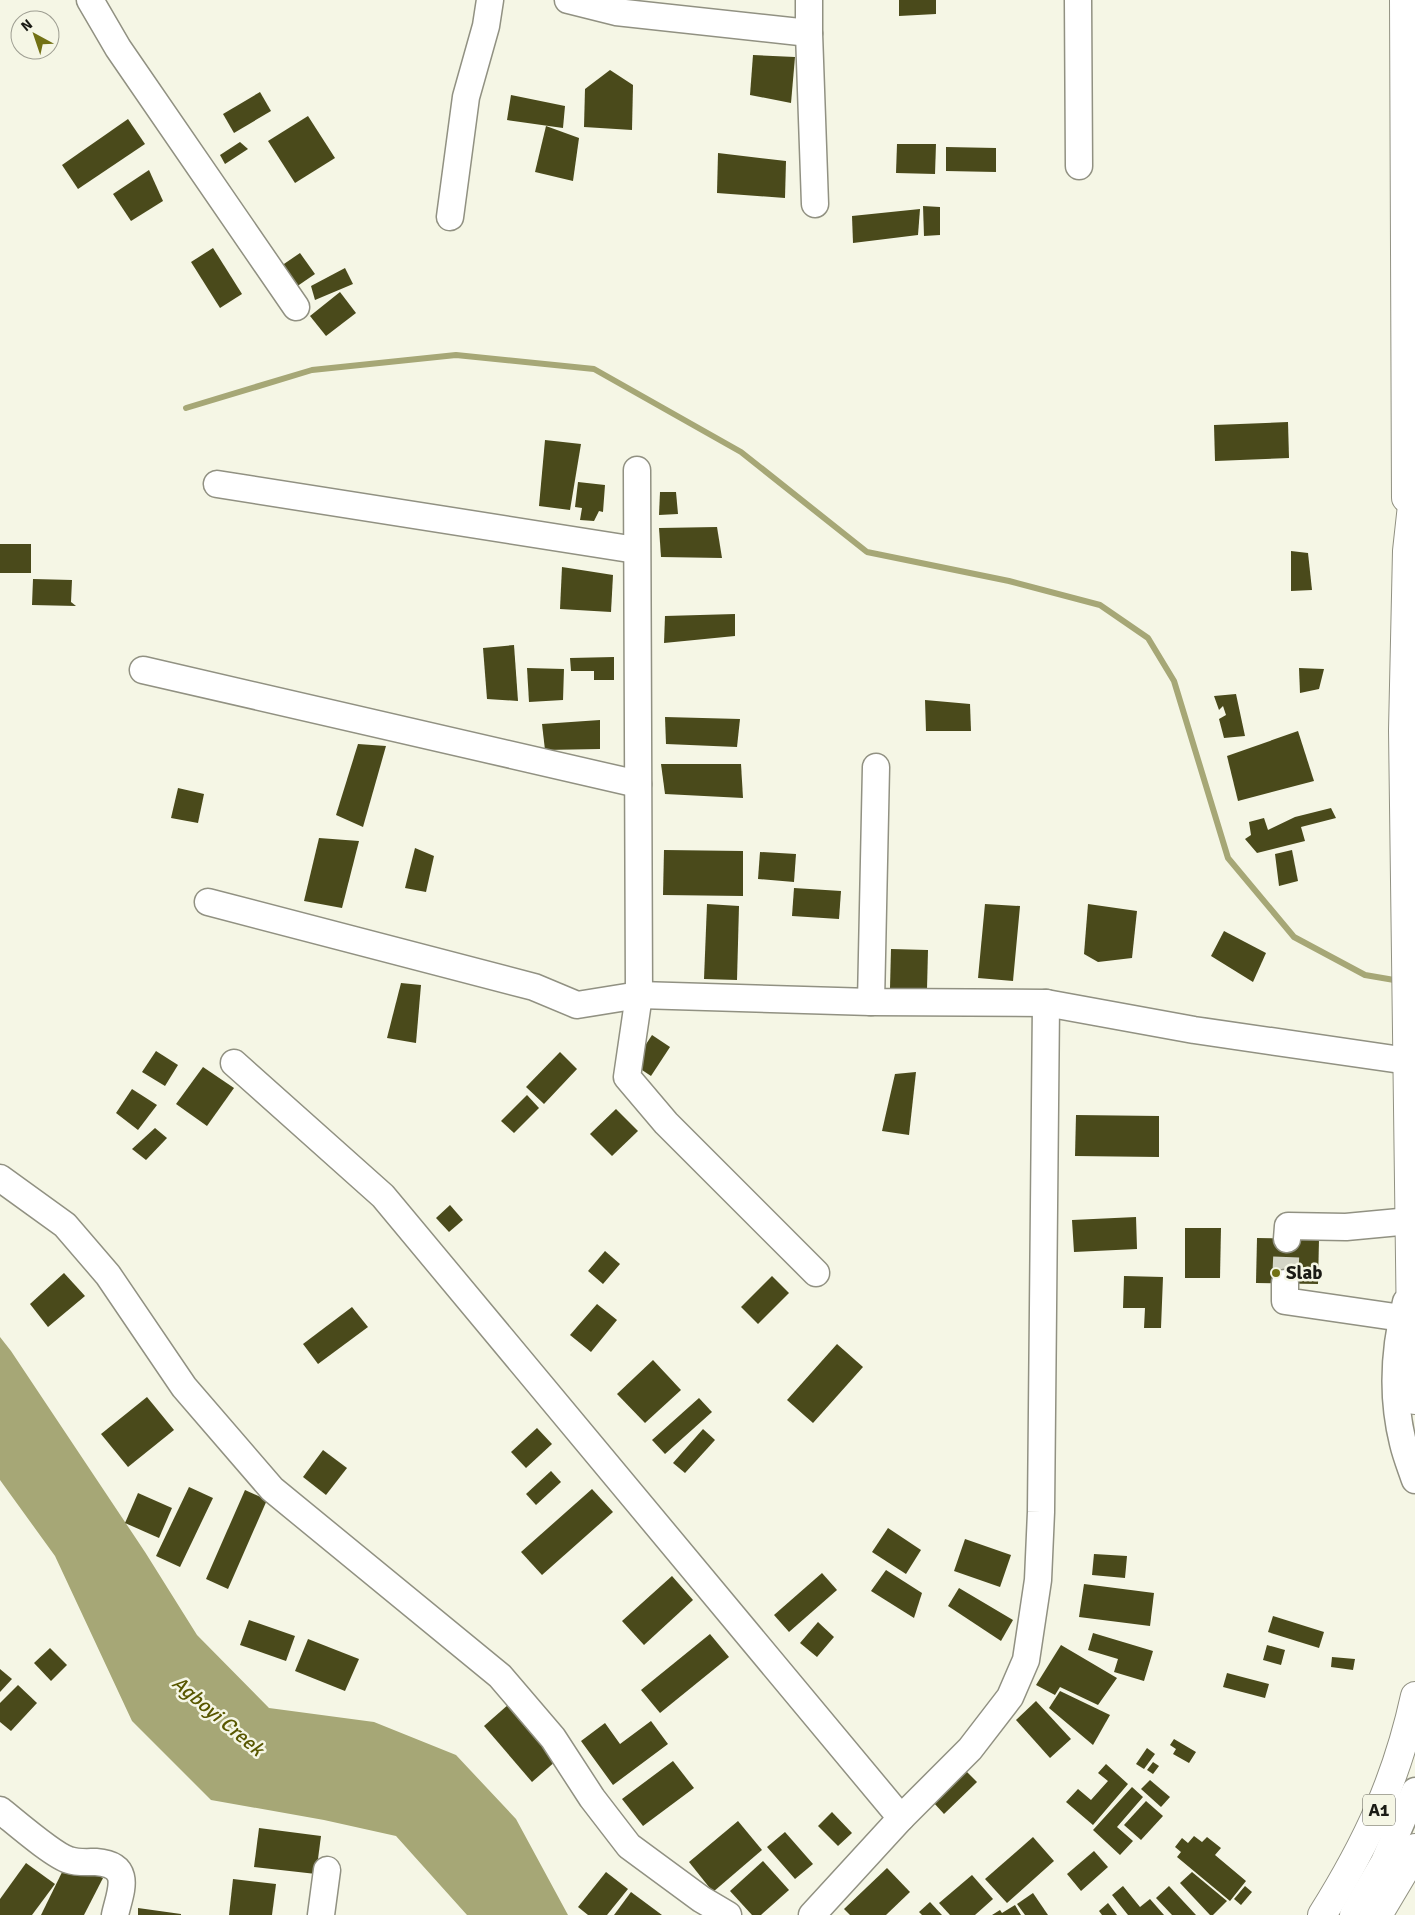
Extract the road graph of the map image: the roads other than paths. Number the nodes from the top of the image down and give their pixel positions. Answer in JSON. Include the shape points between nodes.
{"nodes":[{"id":1,"x":90,"y":0,"type":"edge"},
{"id":2,"x":490,"y":0,"type":"edge"},
{"id":3,"x":568,"y":0,"type":"edge"},
{"id":4,"x":810,"y":0,"type":"edge"},
{"id":5,"x":1078,"y":0,"type":"edge"},
{"id":6,"x":1404,"y":0,"type":"edge"},
{"id":7,"x":809,"y":33,"type":"junction"},
{"id":8,"x":1079,"y":166,"type":"dead end"},
{"id":9,"x":815,"y":204,"type":"dead end"},
{"id":10,"x":450,"y":217,"type":"dead end"},
{"id":11,"x":296,"y":307,"type":"dead end"},
{"id":12,"x":637,"y":470,"type":"dead end"},
{"id":13,"x":1415,"y":478,"type":"edge"},
{"id":14,"x":217,"y":484,"type":"dead end"},
{"id":15,"x":636,"y":550,"type":"junction"},
{"id":16,"x":1407,"y":551,"type":"junction"},
{"id":17,"x":143,"y":670,"type":"dead end"},
{"id":18,"x":1415,"y":707,"type":"edge"},
{"id":19,"x":876,"y":767,"type":"dead end"},
{"id":20,"x":638,"y":784,"type":"junction"},
{"id":21,"x":208,"y":902,"type":"dead end"},
{"id":22,"x":638,"y":996,"type":"junction"},
{"id":23,"x":871,"y":1002,"type":"junction"},
{"id":24,"x":1046,"y":1003,"type":"junction"},
{"id":25,"x":1408,"y":1061,"type":"junction"},
{"id":26,"x":234,"y":1063,"type":"dead end"},
{"id":27,"x":0,"y":1178,"type":"edge"},
{"id":28,"x":1410,"y":1221,"type":"junction"},
{"id":29,"x":1287,"y":1239,"type":"tunnel mouth"},
{"id":30,"x":816,"y":1273,"type":"dead end"},
{"id":31,"x":1410,"y":1282,"type":"junction"},
{"id":32,"x":1285,"y":1284,"type":"tunnel mouth"},
{"id":33,"x":1402,"y":1318,"type":"junction"},
{"id":34,"x":1415,"y":1400,"type":"edge"},
{"id":35,"x":1415,"y":1480,"type":"edge"},
{"id":36,"x":1415,"y":1696,"type":"edge"},
{"id":37,"x":1415,"y":1791,"type":"edge"},
{"id":38,"x":0,"y":1810,"type":"edge"},
{"id":39,"x":901,"y":1818,"type":"junction"},
{"id":40,"x":1415,"y":1848,"type":"edge"},
{"id":41,"x":327,"y":1870,"type":"dead end"},
{"id":42,"x":115,"y":1915,"type":"edge"},
{"id":43,"x":321,"y":1915,"type":"edge"},
{"id":44,"x":728,"y":1915,"type":"edge"},
{"id":45,"x":812,"y":1915,"type":"edge"},
{"id":46,"x":1322,"y":1915,"type":"edge"},
{"id":47,"x":1353,"y":1915,"type":"edge"},
{"id":48,"x":1378,"y":1915,"type":"edge"}],
"edges":[{"from":1,"to":11,"type":"street","via":[[118,48]]},
{"from":2,"to":10,"type":"street","via":[[466,97]]},
{"from":3,"to":7,"type":"street","via":[[616,12]]},
{"from":4,"to":7,"type":"street"},
{"from":5,"to":8,"type":"street"},
{"from":6,"to":16,"type":"highway"},
{"from":7,"to":9,"type":"street"},
{"from":12,"to":15,"type":"street"},
{"from":13,"to":16,"type":"highway"},
{"from":14,"to":15,"type":"street"},
{"from":15,"to":20,"type":"street"},
{"from":16,"to":18,"type":"highway"},
{"from":16,"to":25,"type":"highway","via":[[1403,730]]},
{"from":17,"to":20,"type":"street"},
{"from":19,"to":23,"type":"street"},
{"from":20,"to":22,"type":"street"},
{"from":21,"to":22,"type":"street","via":[[534,988],[577,1005]]},
{"from":22,"to":23,"type":"street"},
{"from":22,"to":30,"type":"street","via":[[627,1077],[666,1123]]},
{"from":23,"to":24,"type":"street"},
{"from":24,"to":25,"type":"street","via":[[1194,1030]]},
{"from":24,"to":39,"type":"street","via":[[1042,1512],[1038,1580],[1026,1660],[1010,1697],[976,1741]]},
{"from":25,"to":28,"type":"highway"},
{"from":26,"to":39,"type":"street","via":[[383,1196]]},
{"from":27,"to":44,"type":"street","via":[[65,1225],[108,1275],[184,1387],[272,1489],[500,1676],[553,1738],[592,1798],[629,1846],[700,1899]]},
{"from":28,"to":29,"type":"street","via":[[1346,1227],[1288,1226]]},
{"from":28,"to":31,"type":"highway"},
{"from":31,"to":33,"type":"street"},
{"from":31,"to":34,"type":"highway"},
{"from":32,"to":33,"type":"street","via":[[1285,1301]]},
{"from":33,"to":35,"type":"street","via":[[1397,1338],[1395,1392],[1403,1443]]},
{"from":36,"to":46,"type":"highway","number":"A1","via":[[1406,1736],[1372,1826]]},
{"from":37,"to":47,"type":"street","via":[[1384,1862]]},
{"from":38,"to":42,"type":"street","via":[[68,1860],[100,1862],[119,1873],[123,1882],[122,1895]]},
{"from":39,"to":45,"type":"street"},
{"from":40,"to":48,"type":"highway"},
{"from":41,"to":43,"type":"street"}]}
